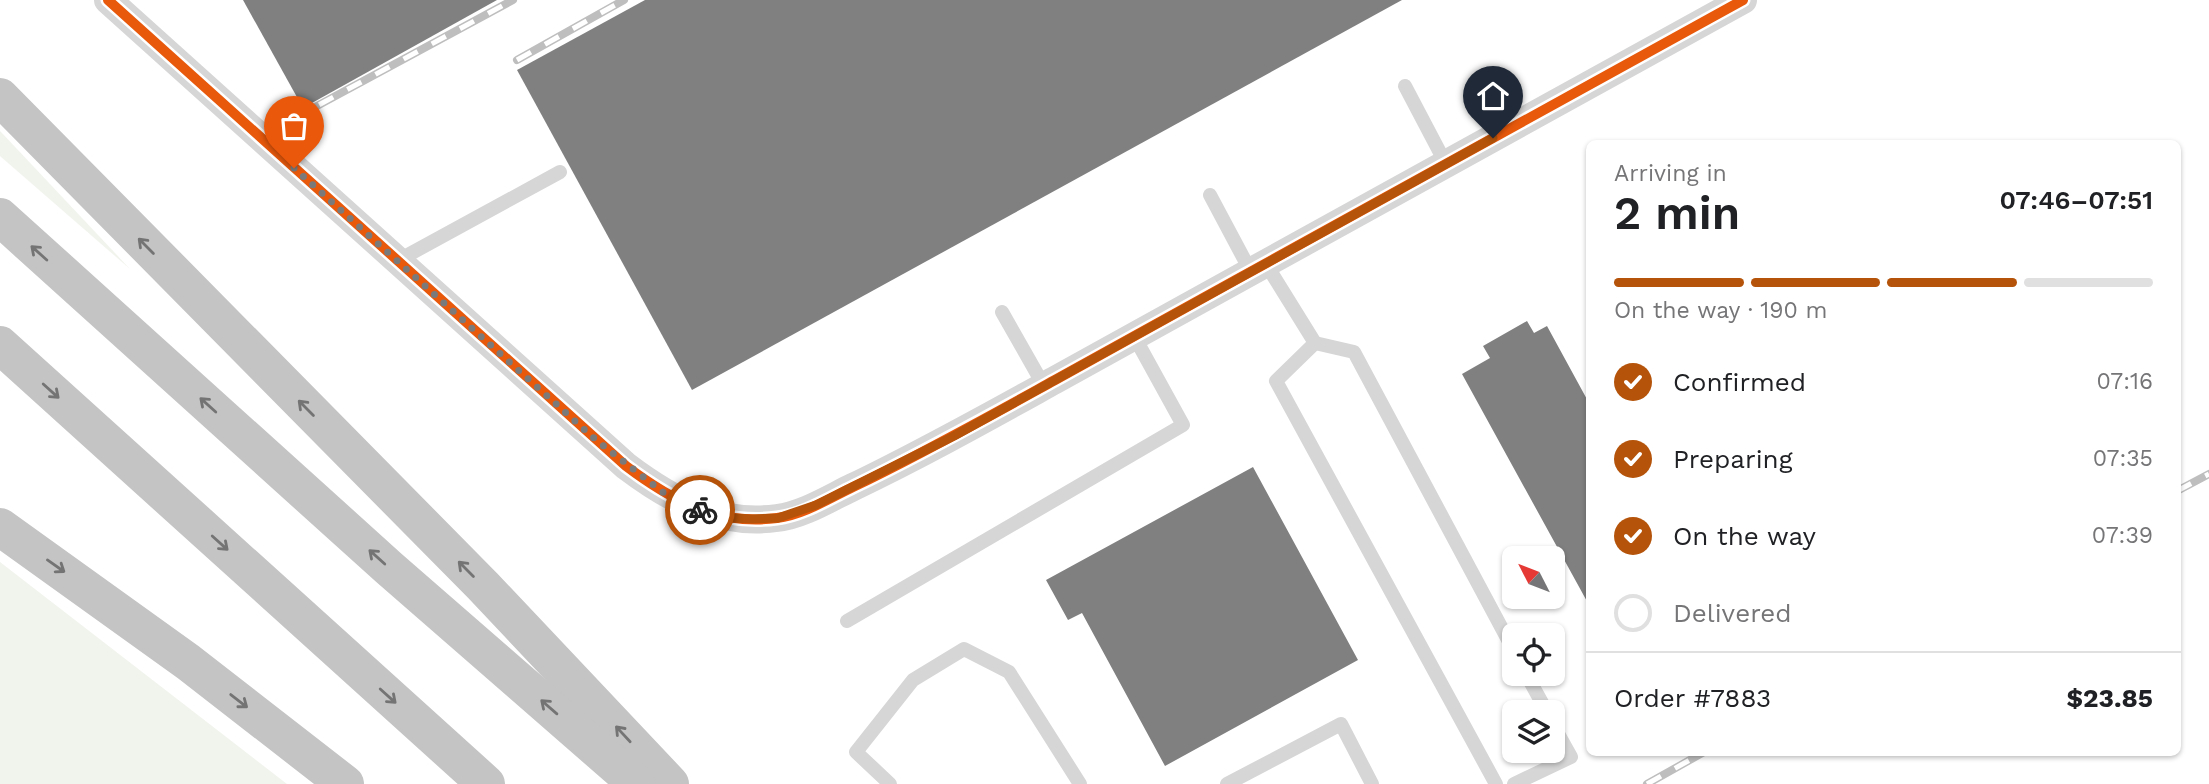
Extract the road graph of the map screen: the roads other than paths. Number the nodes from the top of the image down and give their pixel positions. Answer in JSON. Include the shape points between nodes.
{"nodes":[{"id":1,"x":108,"y":0,"type":"edge"},
{"id":2,"x":1731,"y":3,"type":"edge"},
{"id":3,"x":1405,"y":86,"type":"dead end"},
{"id":4,"x":0,"y":97,"type":"edge"},
{"id":5,"x":1446,"y":164,"type":"junction"},
{"id":6,"x":560,"y":172,"type":"dead end"},
{"id":7,"x":1210,"y":195,"type":"dead end"},
{"id":8,"x":0,"y":217,"type":"edge"},
{"id":9,"x":397,"y":261,"type":"junction"},
{"id":10,"x":1258,"y":268,"type":"junction"},
{"id":11,"x":1003,"y":312,"type":"dead end"},
{"id":12,"x":1134,"y":336,"type":"junction"},
{"id":13,"x":1315,"y":343,"type":"junction"},
{"id":14,"x":0,"y":345,"type":"edge"},
{"id":15,"x":1044,"y":386,"type":"junction"},
{"id":16,"x":0,"y":527,"type":"edge"},
{"id":17,"x":847,"y":621,"type":"dead end"},
{"id":18,"x":1502,"y":629,"type":"edge"},
{"id":19,"x":1565,"y":746,"type":"edge"},
{"id":20,"x":1565,"y":760,"type":"edge"},
{"id":21,"x":1558,"y":763,"type":"edge"},
{"id":22,"x":345,"y":784,"type":"edge"},
{"id":23,"x":486,"y":784,"type":"edge"},
{"id":24,"x":637,"y":784,"type":"edge"},
{"id":25,"x":670,"y":784,"type":"edge"},
{"id":26,"x":890,"y":784,"type":"edge"},
{"id":27,"x":1080,"y":784,"type":"edge"},
{"id":28,"x":1227,"y":784,"type":"edge"},
{"id":29,"x":1372,"y":784,"type":"edge"},
{"id":30,"x":1496,"y":784,"type":"edge"},
{"id":31,"x":1514,"y":784,"type":"edge"}],
"edges":[{"from":1,"to":9,"type":"street"},
{"from":2,"to":5,"type":"street"},
{"from":3,"to":5,"type":"lane"},
{"from":25,"to":4,"type":"highway","one_way":true,"via":[[483,586]]},
{"from":5,"to":10,"type":"street"},
{"from":6,"to":9,"type":"lane"},
{"from":7,"to":10,"type":"lane"},
{"from":24,"to":8,"type":"highway","one_way":true,"via":[[389,568]]},
{"from":9,"to":15,"type":"street","via":[[626,466],[688,506],[731,518],[778,518],[816,505]]},
{"from":10,"to":12,"type":"street"},
{"from":10,"to":13,"type":"lane"},
{"from":11,"to":15,"type":"lane"},
{"from":12,"to":15,"type":"street"},
{"from":12,"to":17,"type":"lane","via":[[1182,425]]},
{"from":13,"to":18,"type":"lane","via":[[1354,352]]},
{"from":13,"to":30,"type":"lane","via":[[1276,381]]},
{"from":14,"to":23,"type":"highway","one_way":true},
{"from":16,"to":22,"type":"highway","one_way":true,"via":[[188,662]]},
{"from":19,"to":20,"type":"lane","via":[[1571,757]]},
{"from":21,"to":31,"type":"lane"},
{"from":26,"to":27,"type":"lane","via":[[856,752],[913,680],[964,649],[1009,672]]},
{"from":28,"to":29,"type":"lane","via":[[1341,724]]}]}
